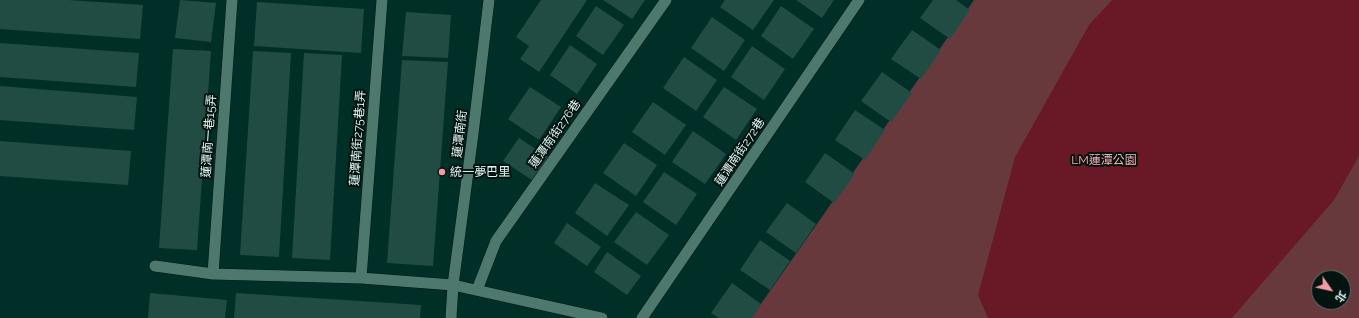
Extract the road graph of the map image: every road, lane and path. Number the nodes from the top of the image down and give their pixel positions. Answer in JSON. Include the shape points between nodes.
{"nodes":[{"id":1,"x":232,"y":0,"type":"edge"},
{"id":2,"x":382,"y":0,"type":"edge"},
{"id":3,"x":487,"y":0,"type":"edge"},
{"id":4,"x":666,"y":0,"type":"edge"},
{"id":5,"x":859,"y":0,"type":"edge"},
{"id":6,"x":154,"y":266,"type":"dead end"},
{"id":7,"x":213,"y":274,"type":"junction"},
{"id":8,"x":361,"y":278,"type":"junction"},
{"id":9,"x":453,"y":285,"type":"junction"},
{"id":10,"x":477,"y":290,"type":"junction"},
{"id":11,"x":451,"y":318,"type":"edge"},
{"id":12,"x":602,"y":318,"type":"edge"},
{"id":13,"x":642,"y":318,"type":"edge"}],
"edges":[{"from":1,"to":7,"type":"street","name":"蓮潭南一巷15弄"},
{"from":2,"to":8,"type":"street","name":"蓮潭南街275巷1弄"},
{"from":3,"to":9,"type":"street","name":"蓮潭南街"},
{"from":4,"to":10,"type":"street","name":"蓮潭南街276巷","via":[[496,241]]},
{"from":5,"to":13,"type":"street","name":"蓮潭南街272巷"},
{"from":6,"to":7,"type":"street"},
{"from":7,"to":8,"type":"street"},
{"from":8,"to":9,"type":"street"},
{"from":9,"to":10,"type":"street"},
{"from":9,"to":11,"type":"street","name":"蓮潭南街"},
{"from":10,"to":12,"type":"street"}]}
